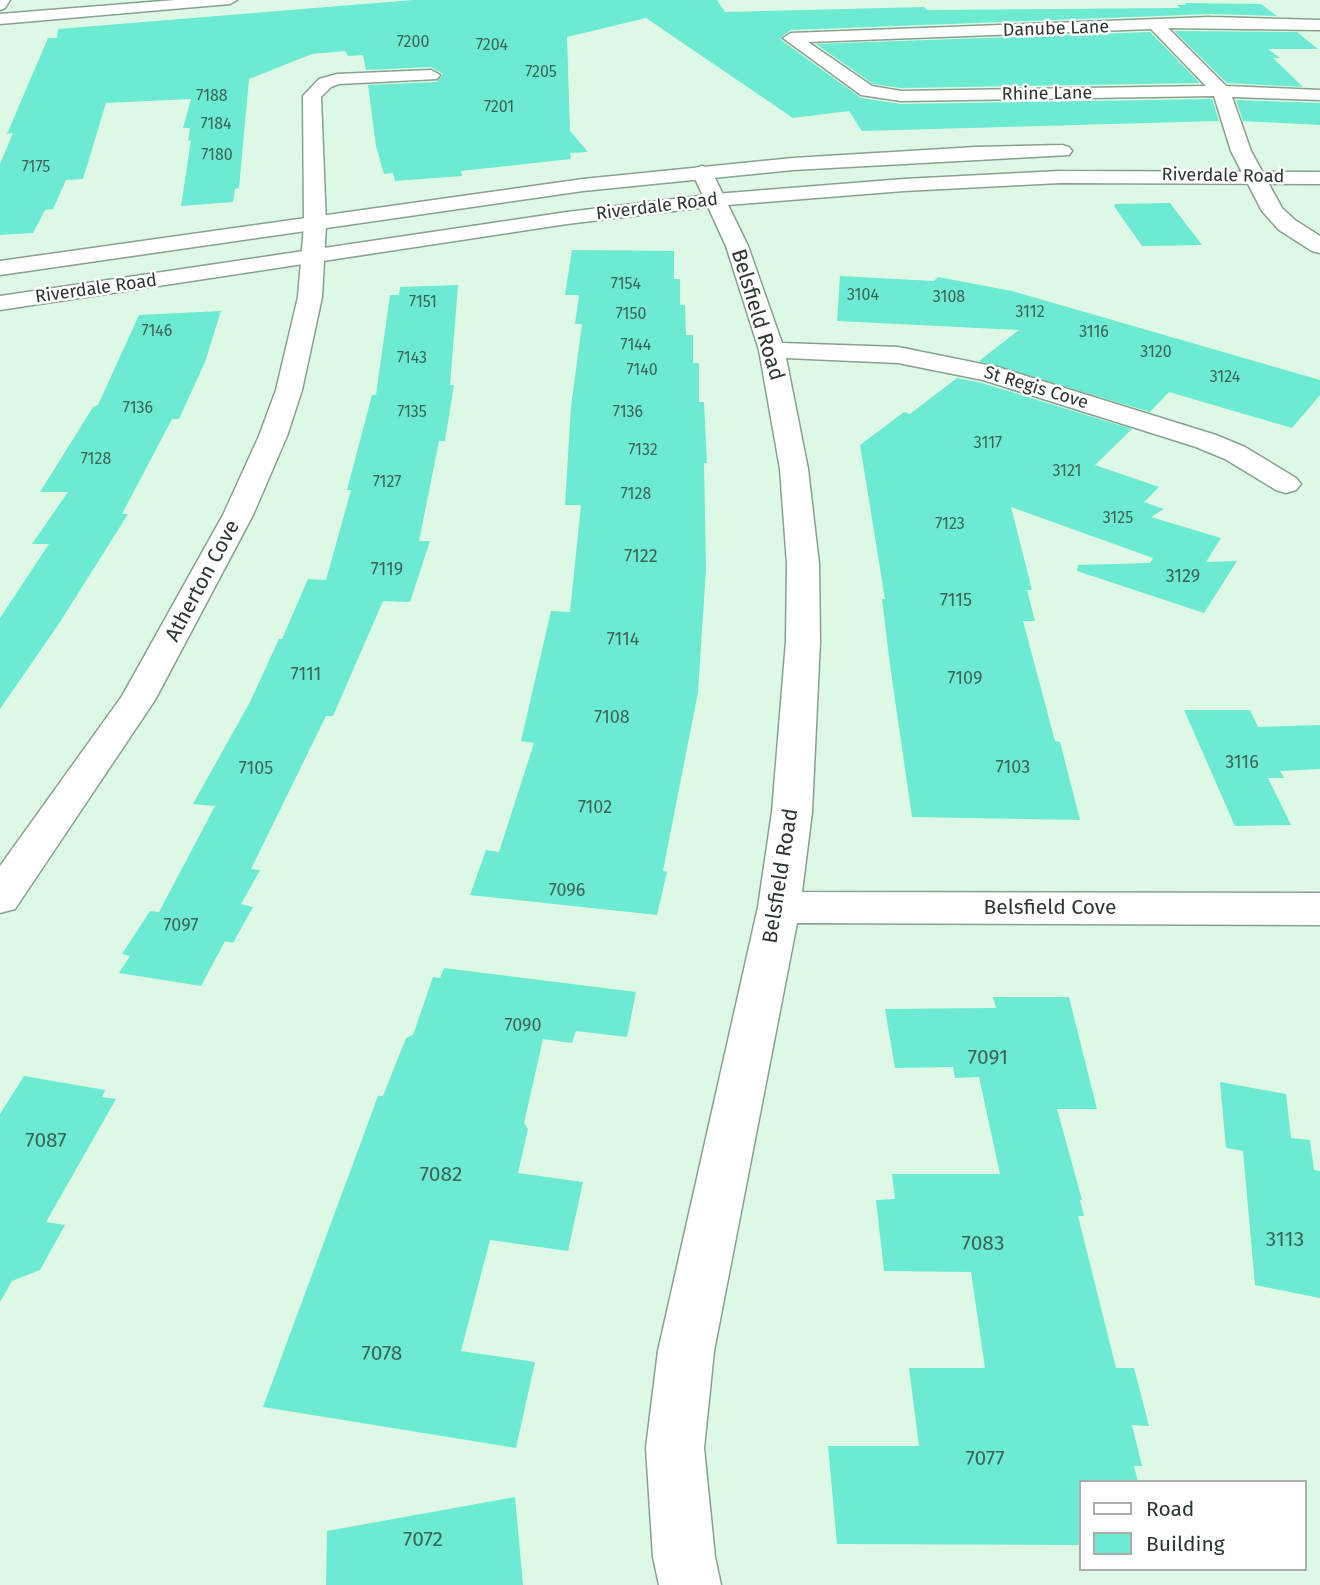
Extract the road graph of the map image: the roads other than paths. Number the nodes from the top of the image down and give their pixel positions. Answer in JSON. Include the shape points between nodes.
{"nodes":[{"id":1,"x":3,"y":0,"type":"edge"},
{"id":2,"x":230,"y":0,"type":"edge"},
{"id":3,"x":0,"y":5,"type":"edge"},
{"id":4,"x":0,"y":19,"type":"edge"},
{"id":5,"x":1320,"y":24,"type":"edge"},
{"id":6,"x":1156,"y":25,"type":"junction"},
{"id":7,"x":791,"y":38,"type":"joint"},
{"id":8,"x":431,"y":75,"type":"dead end"},
{"id":9,"x":1221,"y":91,"type":"junction"},
{"id":10,"x":1320,"y":95,"type":"edge"},
{"id":11,"x":1077,"y":151,"type":"dead end"},
{"id":12,"x":1213,"y":151,"type":"dead end"},
{"id":13,"x":1241,"y":151,"type":"junction"},
{"id":14,"x":1267,"y":151,"type":"dead end"},
{"id":15,"x":1253,"y":176,"type":"junction"},
{"id":16,"x":1320,"y":178,"type":"edge"},
{"id":17,"x":708,"y":186,"type":"junction"},
{"id":18,"x":316,"y":225,"type":"junction"},
{"id":19,"x":1320,"y":246,"type":"edge"},
{"id":20,"x":313,"y":258,"type":"junction"},
{"id":21,"x":0,"y":268,"type":"edge"},
{"id":22,"x":0,"y":303,"type":"edge"},
{"id":23,"x":772,"y":350,"type":"junction"},
{"id":24,"x":1286,"y":484,"type":"dead end"},
{"id":25,"x":0,"y":898,"type":"edge"},
{"id":26,"x":779,"y":907,"type":"junction"},
{"id":27,"x":1320,"y":909,"type":"edge"},
{"id":28,"x":690,"y":1585,"type":"edge"}],
"edges":[{"from":1,"to":3,"type":"street"},
{"from":2,"to":4,"type":"street"},
{"from":5,"to":6,"type":"street","name":"Danube Lane"},
{"from":6,"to":7,"type":"street","name":"Danube Lane"},
{"from":6,"to":9,"type":"street"},
{"from":7,"to":9,"type":"street","name":"Rhine Lane","via":[[867,91],[901,96]]},
{"from":8,"to":18,"type":"street","name":"Atherton Cove","via":[[353,77],[316,89],[311,112]]},
{"from":9,"to":10,"type":"street","name":"Rhine Lane"},
{"from":9,"to":13,"type":"street"},
{"from":11,"to":17,"type":"street","name":"Riverdale Road","via":[[887,158]]},
{"from":12,"to":13,"type":"street","name":"Riverdale Road"},
{"from":13,"to":14,"type":"street","name":"Riverdale Road"},
{"from":13,"to":15,"type":"street"},
{"from":15,"to":16,"type":"street","name":"Riverdale Road"},
{"from":15,"to":17,"type":"street","name":"Riverdale Road"},
{"from":15,"to":19,"type":"street","via":[[1273,211]]},
{"from":17,"to":18,"type":"street","name":"Riverdale Road","via":[[583,185]]},
{"from":17,"to":20,"type":"street","name":"Riverdale Road","via":[[567,218]]},
{"from":17,"to":23,"type":"street","name":"Belsfield Road","via":[[737,246]]},
{"from":18,"to":20,"type":"street","name":"Atherton Cove"},
{"from":18,"to":21,"type":"street","name":"Riverdale Road"},
{"from":20,"to":22,"type":"street","name":"Riverdale Road"},
{"from":20,"to":25,"type":"street","name":"Atherton Cove","via":[[310,297],[289,390],[238,515],[136,700]]},
{"from":23,"to":24,"type":"street","name":"St Regis Cove","via":[[898,355],[970,368],[1206,441]]},
{"from":23,"to":26,"type":"street","name":"Belsfield Road","via":[[794,469],[803,564],[800,726]]},
{"from":26,"to":27,"type":"street","name":"Belsfield Cove"},
{"from":26,"to":28,"type":"street","name":"Belsfield Road","via":[[686,1351],[676,1448]]}]}
